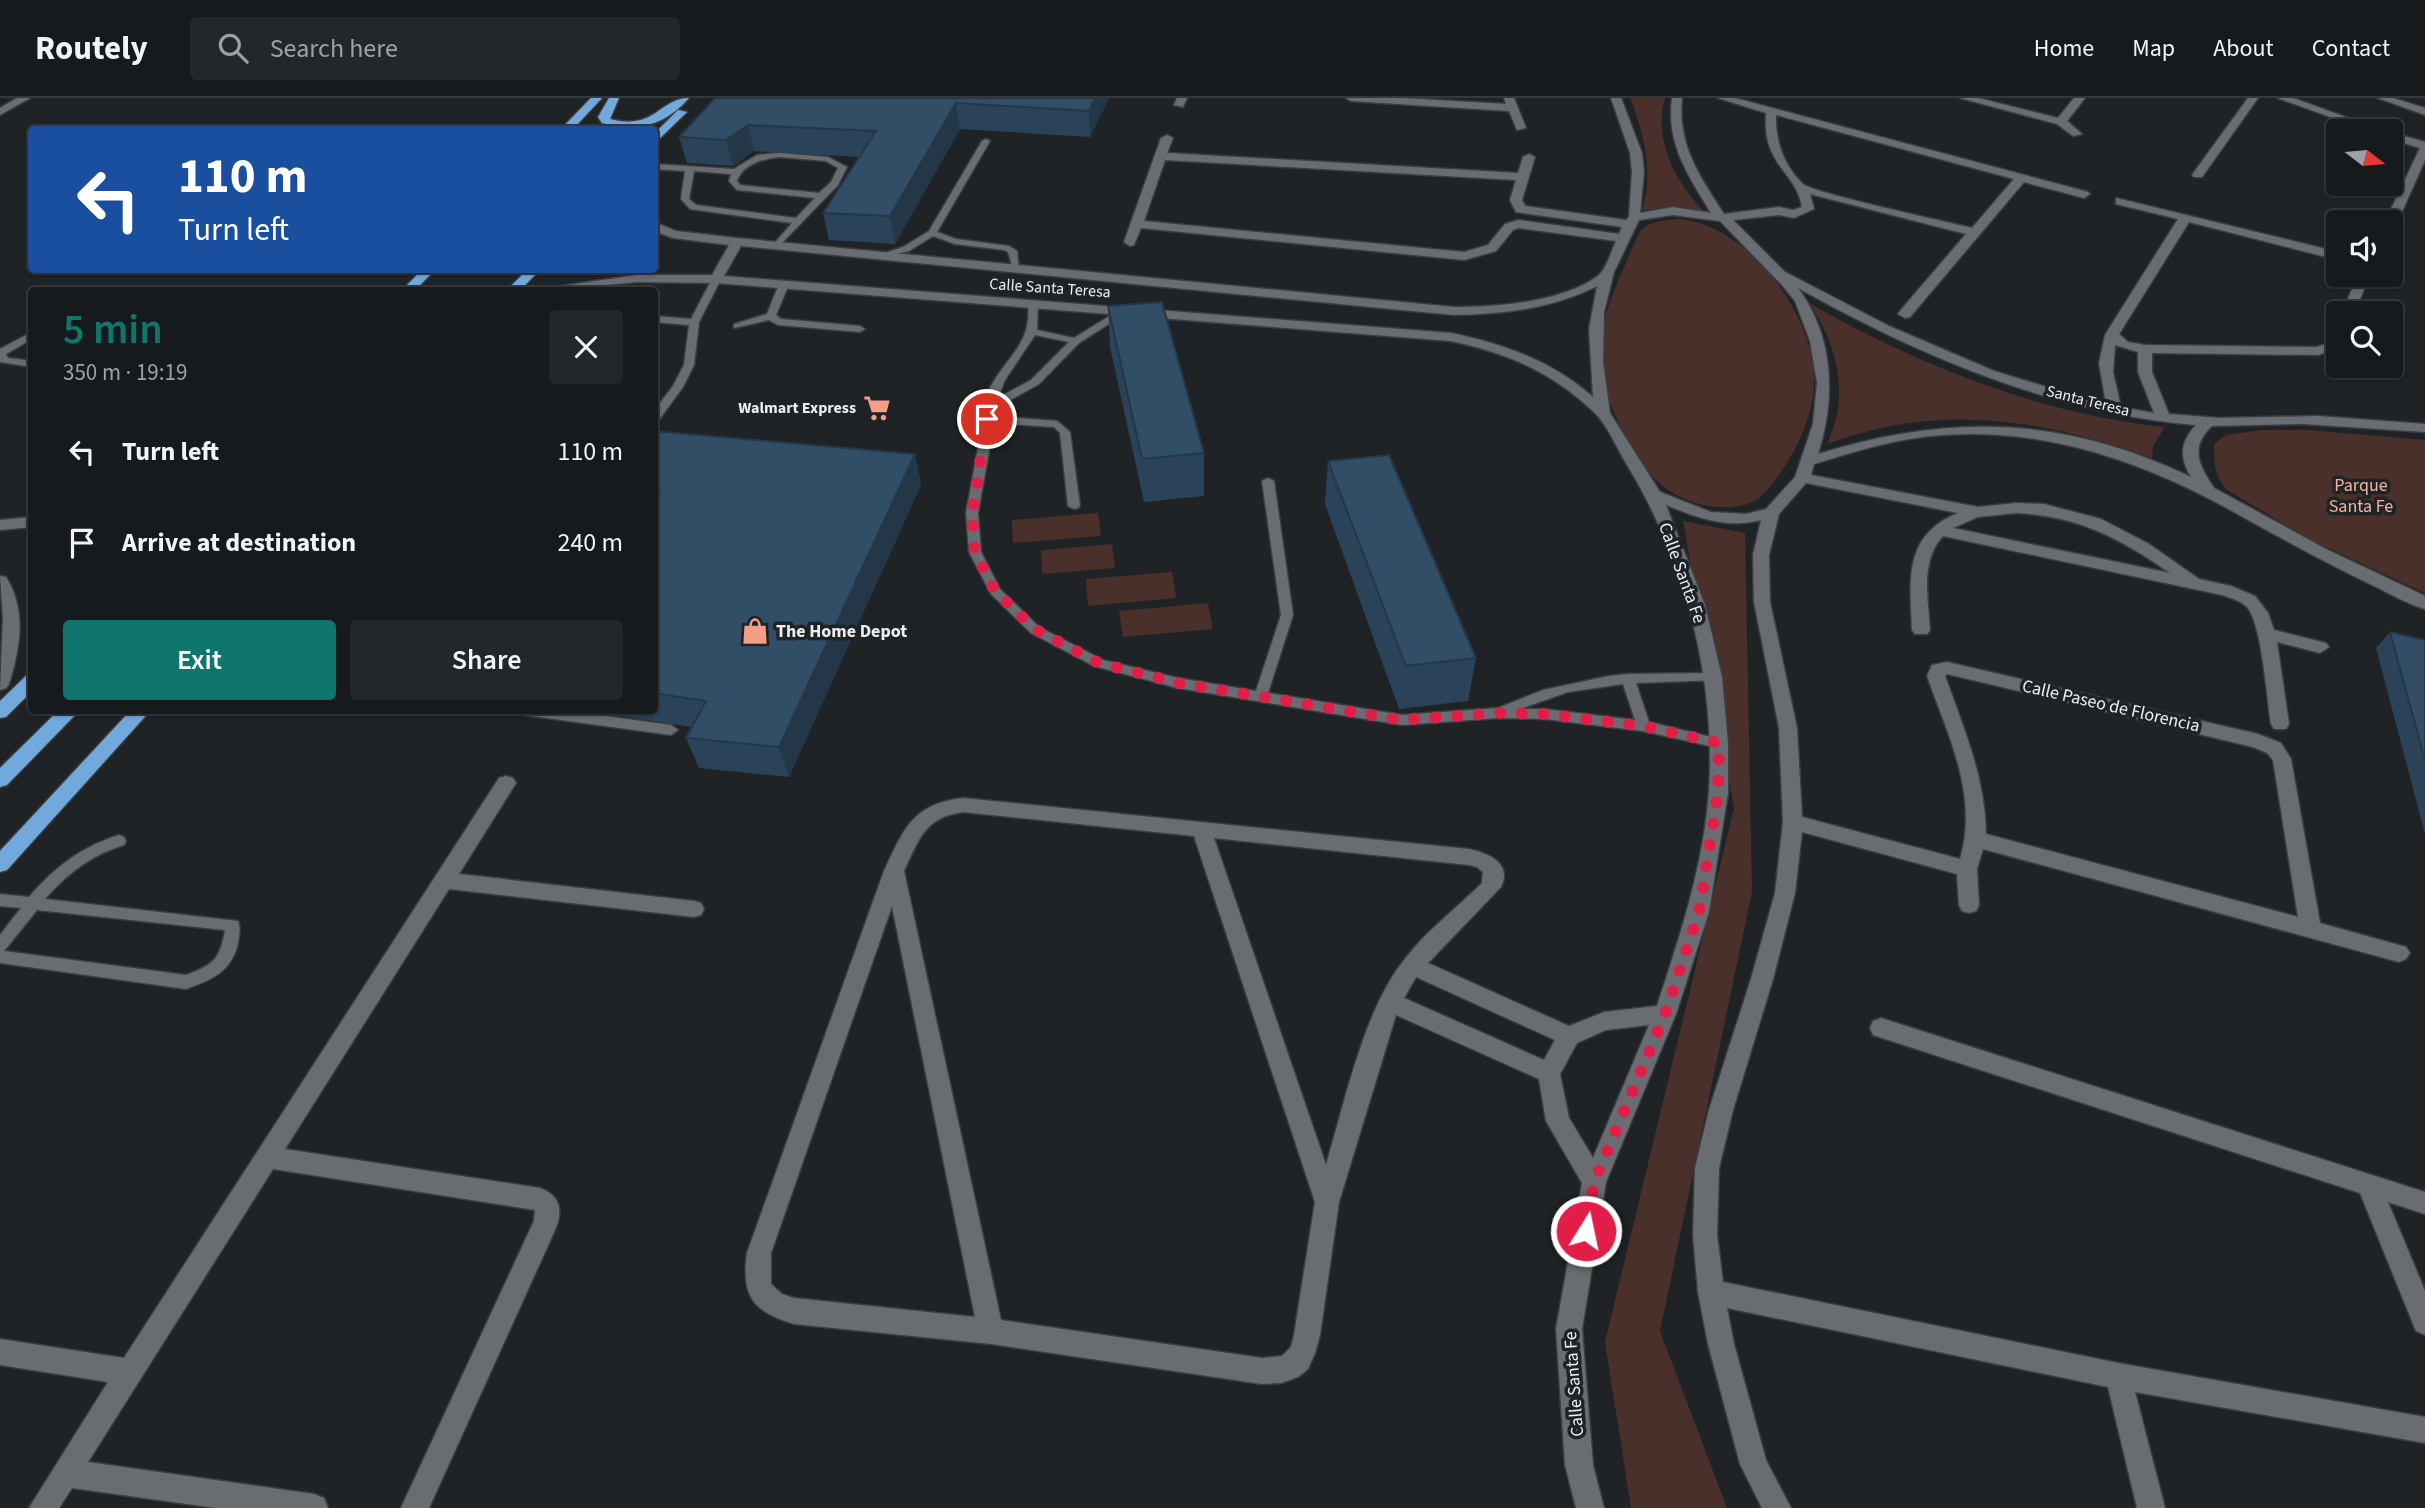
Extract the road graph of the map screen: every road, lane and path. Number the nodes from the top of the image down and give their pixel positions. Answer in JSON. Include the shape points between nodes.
{"nodes":[{"id":1,"x":25,"y":98,"type":"edge"},
{"id":2,"x":597,"y":98,"type":"edge"},
{"id":3,"x":614,"y":98,"type":"edge"},
{"id":4,"x":684,"y":98,"type":"edge"},
{"id":5,"x":695,"y":98,"type":"edge"},
{"id":6,"x":1351,"y":98,"type":"edge"},
{"id":7,"x":1616,"y":98,"type":"edge"},
{"id":8,"x":1677,"y":98,"type":"edge"},
{"id":9,"x":1723,"y":98,"type":"edge"},
{"id":10,"x":1965,"y":98,"type":"edge"},
{"id":11,"x":2080,"y":98,"type":"edge"},
{"id":12,"x":2253,"y":98,"type":"edge"},
{"id":13,"x":2283,"y":98,"type":"edge"},
{"id":14,"x":2384,"y":98,"type":"edge"},
{"id":15,"x":1425,"y":100,"type":"edge"},
{"id":16,"x":1511,"y":103,"type":"edge"},
{"id":17,"x":1771,"y":111,"type":"junction"},
{"id":18,"x":0,"y":112,"type":"edge"},
{"id":19,"x":2425,"y":112,"type":"edge"},
{"id":20,"x":2344,"y":119,"type":"edge"},
{"id":21,"x":2061,"y":122,"type":"junction"},
{"id":22,"x":569,"y":126,"type":"edge"},
{"id":23,"x":1521,"y":128,"type":"dead end"},
{"id":24,"x":2077,"y":134,"type":"dead end"},
{"id":25,"x":658,"y":137,"type":"edge"},
{"id":26,"x":1167,"y":138,"type":"dead end"},
{"id":27,"x":2403,"y":139,"type":"edge"},
{"id":28,"x":986,"y":141,"type":"dead end"},
{"id":29,"x":2425,"y":147,"type":"edge"},
{"id":30,"x":1162,"y":156,"type":"junction"},
{"id":31,"x":1529,"y":156,"type":"dead end"},
{"id":32,"x":658,"y":166,"type":"edge"},
{"id":33,"x":690,"y":169,"type":"junction"},
{"id":34,"x":736,"y":172,"type":"junction"},
{"id":35,"x":2198,"y":174,"type":"dead end"},
{"id":36,"x":1523,"y":177,"type":"junction"},
{"id":37,"x":2022,"y":177,"type":"junction"},
{"id":38,"x":1799,"y":188,"type":"junction"},
{"id":39,"x":2084,"y":194,"type":"dead end"},
{"id":40,"x":821,"y":196,"type":"junction"},
{"id":41,"x":2120,"y":201,"type":"dead end"},
{"id":42,"x":2397,"y":210,"type":"edge"},
{"id":43,"x":2185,"y":218,"type":"junction"},
{"id":44,"x":1725,"y":220,"type":"junction"},
{"id":45,"x":797,"y":221,"type":"junction"},
{"id":46,"x":1138,"y":224,"type":"junction"},
{"id":47,"x":1630,"y":226,"type":"junction"},
{"id":48,"x":658,"y":228,"type":"edge"},
{"id":49,"x":932,"y":233,"type":"junction"},
{"id":50,"x":1975,"y":233,"type":"junction"},
{"id":51,"x":737,"y":242,"type":"junction"},
{"id":52,"x":1130,"y":243,"type":"dead end"},
{"id":53,"x":777,"y":245,"type":"junction"},
{"id":54,"x":2326,"y":253,"type":"edge"},
{"id":55,"x":888,"y":255,"type":"junction"},
{"id":56,"x":1016,"y":267,"type":"junction"},
{"id":57,"x":1776,"y":270,"type":"junction"},
{"id":58,"x":426,"y":273,"type":"edge"},
{"id":59,"x":531,"y":273,"type":"edge"},
{"id":60,"x":1605,"y":276,"type":"junction"},
{"id":61,"x":716,"y":279,"type":"junction"},
{"id":62,"x":784,"y":284,"type":"junction"},
{"id":63,"x":411,"y":287,"type":"edge"},
{"id":64,"x":516,"y":287,"type":"edge"},
{"id":65,"x":572,"y":287,"type":"edge"},
{"id":66,"x":1033,"y":304,"type":"junction"},
{"id":67,"x":1124,"y":311,"type":"junction"},
{"id":68,"x":1905,"y":314,"type":"dead end"},
{"id":69,"x":771,"y":316,"type":"junction"},
{"id":70,"x":658,"y":319,"type":"edge"},
{"id":71,"x":694,"y":322,"type":"junction"},
{"id":72,"x":737,"y":326,"type":"dead end"},
{"id":73,"x":860,"y":329,"type":"dead end"},
{"id":74,"x":1033,"y":332,"type":"junction"},
{"id":75,"x":2112,"y":335,"type":"junction"},
{"id":76,"x":28,"y":337,"type":"edge"},
{"id":77,"x":1076,"y":341,"type":"junction"},
{"id":78,"x":2145,"y":349,"type":"junction"},
{"id":79,"x":2326,"y":349,"type":"edge"},
{"id":80,"x":28,"y":364,"type":"edge"},
{"id":81,"x":2114,"y":409,"type":"junction"},
{"id":82,"x":1603,"y":412,"type":"junction"},
{"id":83,"x":989,"y":413,"type":"junction"},
{"id":84,"x":658,"y":414,"type":"edge"},
{"id":85,"x":2163,"y":417,"type":"junction"},
{"id":86,"x":2208,"y":422,"type":"junction"},
{"id":87,"x":2425,"y":428,"type":"edge"},
{"id":88,"x":1809,"y":461,"type":"junction"},
{"id":89,"x":1802,"y":478,"type":"junction"},
{"id":90,"x":1268,"y":481,"type":"dead end"},
{"id":91,"x":2207,"y":491,"type":"junction"},
{"id":92,"x":1654,"y":495,"type":"junction"},
{"id":93,"x":1074,"y":506,"type":"dead end"},
{"id":94,"x":1978,"y":512,"type":"junction"},
{"id":95,"x":1771,"y":513,"type":"junction"},
{"id":96,"x":28,"y":522,"type":"edge"},
{"id":97,"x":0,"y":525,"type":"edge"},
{"id":98,"x":1940,"y":530,"type":"junction"},
{"id":99,"x":0,"y":581,"type":"edge"},
{"id":100,"x":2196,"y":584,"type":"junction"},
{"id":101,"x":2425,"y":603,"type":"edge"},
{"id":102,"x":1921,"y":630,"type":"dead end"},
{"id":103,"x":6,"y":634,"type":"edge"},
{"id":104,"x":2266,"y":634,"type":"junction"},
{"id":105,"x":2320,"y":647,"type":"dead end"},
{"id":106,"x":1713,"y":677,"type":"junction"},
{"id":107,"x":1628,"y":678,"type":"junction"},
{"id":108,"x":0,"y":684,"type":"edge"},
{"id":109,"x":28,"y":684,"type":"edge"},
{"id":110,"x":1261,"y":695,"type":"junction"},
{"id":111,"x":0,"y":712,"type":"edge"},
{"id":112,"x":1498,"y":713,"type":"junction"},
{"id":113,"x":67,"y":714,"type":"edge"},
{"id":114,"x":138,"y":714,"type":"edge"},
{"id":115,"x":553,"y":714,"type":"edge"},
{"id":116,"x":2280,"y":724,"type":"dead end"},
{"id":117,"x":1643,"y":726,"type":"junction"},
{"id":118,"x":671,"y":730,"type":"dead end"},
{"id":119,"x":1719,"y":743,"type":"junction"},
{"id":120,"x":0,"y":780,"type":"edge"},
{"id":121,"x":506,"y":783,"type":"dead end"},
{"id":122,"x":1793,"y":822,"type":"junction"},
{"id":123,"x":1202,"y":832,"type":"junction"},
{"id":124,"x":1976,"y":839,"type":"junction"},
{"id":125,"x":119,"y":841,"type":"dead end"},
{"id":126,"x":0,"y":864,"type":"edge"},
{"id":127,"x":1968,"y":869,"type":"junction"},
{"id":128,"x":894,"y":871,"type":"junction"},
{"id":129,"x":444,"y":880,"type":"junction"},
{"id":130,"x":0,"y":900,"type":"edge"},
{"id":131,"x":34,"y":903,"type":"junction"},
{"id":132,"x":1969,"y":905,"type":"dead end"},
{"id":133,"x":694,"y":909,"type":"dead end"},
{"id":134,"x":2310,"y":928,"type":"junction"},
{"id":135,"x":0,"y":946,"type":"edge"},
{"id":136,"x":2399,"y":953,"type":"dead end"},
{"id":137,"x":0,"y":957,"type":"edge"},
{"id":138,"x":1412,"y":965,"type":"junction"},
{"id":139,"x":1390,"y":1002,"type":"junction"},
{"id":140,"x":1665,"y":1014,"type":"junction"},
{"id":141,"x":1881,"y":1028,"type":"dead end"},
{"id":142,"x":1569,"y":1036,"type":"junction"},
{"id":143,"x":1549,"y":1073,"type":"junction"},
{"id":144,"x":267,"y":1157,"type":"junction"},
{"id":145,"x":1594,"y":1182,"type":"junction"},
{"id":146,"x":2369,"y":1186,"type":"junction"},
{"id":147,"x":1327,"y":1202,"type":"junction"},
{"id":148,"x":2425,"y":1203,"type":"edge"},
{"id":149,"x":1711,"y":1292,"type":"junction"},
{"id":150,"x":2425,"y":1322,"type":"edge"},
{"id":151,"x":991,"y":1331,"type":"junction"},
{"id":152,"x":0,"y":1352,"type":"edge"},
{"id":153,"x":130,"y":1372,"type":"junction"},
{"id":154,"x":2118,"y":1376,"type":"junction"},
{"id":155,"x":2425,"y":1430,"type":"edge"},
{"id":156,"x":66,"y":1473,"type":"junction"},
{"id":157,"x":43,"y":1508,"type":"edge"},
{"id":158,"x":314,"y":1508,"type":"edge"},
{"id":159,"x":415,"y":1508,"type":"edge"},
{"id":160,"x":1590,"y":1508,"type":"edge"},
{"id":161,"x":1777,"y":1508,"type":"edge"},
{"id":162,"x":2151,"y":1508,"type":"edge"}],
"edges":[{"from":1,"to":18,"type":"street"},
{"from":2,"to":22,"type":"highway"},
{"from":3,"to":4,"type":"highway","via":[[603,117],[621,125],[655,120]]},
{"from":5,"to":25,"type":"highway"},
{"from":6,"to":15,"type":"street"},
{"from":7,"to":47,"type":"street","via":[[1626,117],[1638,172]]},
{"from":8,"to":44,"type":"street","via":[[1674,116],[1682,156]]},
{"from":9,"to":17,"type":"street"},
{"from":10,"to":21,"type":"street"},
{"from":11,"to":21,"type":"street"},
{"from":12,"to":35,"type":"street"},
{"from":13,"to":20,"type":"street"},
{"from":14,"to":19,"type":"street"},
{"from":15,"to":16,"type":"street"},
{"from":16,"to":23,"type":"street"},
{"from":17,"to":37,"type":"street"},
{"from":17,"to":38,"type":"street","via":[[1775,155]]},
{"from":21,"to":24,"type":"street"},
{"from":26,"to":30,"type":"street"},
{"from":27,"to":29,"type":"street"},
{"from":28,"to":49,"type":"lane"},
{"from":29,"to":42,"type":"street"},
{"from":30,"to":36,"type":"street"},
{"from":30,"to":46,"type":"street"},
{"from":31,"to":36,"type":"street"},
{"from":32,"to":33,"type":"lane"},
{"from":33,"to":34,"type":"lane"},
{"from":33,"to":45,"type":"lane","via":[[685,199],[693,207]]},
{"from":34,"to":40,"type":"lane","via":[[733,181],[737,187]]},
{"from":34,"to":40,"type":"lane","via":[[761,157],[828,159],[844,167]]},
{"from":36,"to":47,"type":"street","via":[[1516,200],[1520,209]]},
{"from":37,"to":39,"type":"street"},
{"from":37,"to":50,"type":"street"},
{"from":38,"to":44,"type":"street","via":[[1808,209],[1794,214],[1793,219]]},
{"from":38,"to":50,"type":"street"},
{"from":40,"to":45,"type":"lane"},
{"from":41,"to":43,"type":"street"},
{"from":43,"to":54,"type":"street"},
{"from":43,"to":75,"type":"street"},
{"from":44,"to":47,"type":"street","via":[[1673,211]]},
{"from":44,"to":57,"type":"street"},
{"from":45,"to":53,"type":"lane"},
{"from":46,"to":47,"type":"street","via":[[1464,256],[1492,248],[1508,227],[1518,224]]},
{"from":46,"to":52,"type":"street"},
{"from":47,"to":60,"type":"street"},
{"from":48,"to":51,"type":"street","name":"Calle Santa Teresa","via":[[673,234]]},
{"from":49,"to":55,"type":"lane"},
{"from":49,"to":56,"type":"lane","via":[[1006,248],[1012,251]]},
{"from":50,"to":68,"type":"street"},
{"from":51,"to":53,"type":"street","name":"Calle Santa Teresa"},
{"from":51,"to":61,"type":"street"},
{"from":53,"to":55,"type":"street","name":"Calle Santa Teresa"},
{"from":55,"to":56,"type":"street","name":"Calle Santa Teresa"},
{"from":56,"to":60,"type":"street","name":"Calle Santa Teresa","via":[[1454,311],[1540,305]]},
{"from":57,"to":81,"type":"street","name":"Santa Teresa","via":[[1884,329],[1957,360],[2040,390]]},
{"from":57,"to":88,"type":"street","via":[[1801,301],[1817,341],[1824,383],[1820,424]]},
{"from":58,"to":63,"type":"highway"},
{"from":59,"to":64,"type":"highway"},
{"from":60,"to":82,"type":"street","via":[[1595,316]]},
{"from":61,"to":62,"type":"street","name":"Calle Santa Teresa"},
{"from":61,"to":65,"type":"street","name":"Calle Santa Teresa","via":[[642,276]]},
{"from":61,"to":71,"type":"lane"},
{"from":62,"to":66,"type":"street","name":"Calle Santa Teresa"},
{"from":62,"to":69,"type":"lane"},
{"from":66,"to":67,"type":"street","name":"Calle Santa Teresa"},
{"from":66,"to":74,"type":"lane"},
{"from":67,"to":77,"type":"lane"},
{"from":67,"to":82,"type":"street","name":"Calle Santa Teresa","via":[[1451,337],[1497,347],[1538,365],[1569,383]]},
{"from":69,"to":72,"type":"lane"},
{"from":69,"to":73,"type":"lane","via":[[788,324]]},
{"from":70,"to":71,"type":"lane"},
{"from":71,"to":84,"type":"lane","via":[[689,365]]},
{"from":74,"to":77,"type":"lane"},
{"from":74,"to":83,"type":"lane","via":[[1002,375]]},
{"from":75,"to":78,"type":"street","via":[[2124,345]]},
{"from":75,"to":81,"type":"street","via":[[2104,367]]},
{"from":76,"to":80,"type":"lane","via":[[1,357]]},
{"from":77,"to":83,"type":"lane","via":[[1035,382]]},
{"from":78,"to":79,"type":"street"},
{"from":78,"to":85,"type":"street","via":[[2145,372]]},
{"from":81,"to":85,"type":"street","name":"Santa Teresa"},
{"from":82,"to":92,"type":"street","name":"Calle Santa Fe"},
{"from":83,"to":93,"type":"lane","via":[[1062,427]]},
{"from":83,"to":110,"type":"lane","via":[[972,513],[975,552],[995,591],[1035,629],[1099,663],[1178,683]]},
{"from":85,"to":86,"type":"street","name":"Santa Teresa"},
{"from":86,"to":87,"type":"street","name":"Santa Teresa","via":[[2303,420]]},
{"from":86,"to":91,"type":"street","via":[[2189,449],[2195,473]]},
{"from":88,"to":89,"type":"street"},
{"from":88,"to":91,"type":"street","via":[[1909,436],[1990,430],[2088,444],[2147,463]]},
{"from":89,"to":94,"type":"street"},
{"from":89,"to":95,"type":"street"},
{"from":90,"to":110,"type":"lane","via":[[1287,615]]},
{"from":91,"to":101,"type":"street"},
{"from":92,"to":95,"type":"street","via":[[1709,517],[1745,519]]},
{"from":92,"to":106,"type":"street","name":"Calle Santa Fe","via":[[1697,605]]},
{"from":94,"to":98,"type":"street"},
{"from":94,"to":100,"type":"street","via":[[2023,506],[2083,516],[2117,531]]},
{"from":95,"to":122,"type":"street","via":[[1761,555],[1762,602],[1788,728]]},
{"from":96,"to":97,"type":"street"},
{"from":98,"to":100,"type":"street"},
{"from":98,"to":102,"type":"street","via":[[1927,545],[1921,564]]},
{"from":99,"to":103,"type":"street","via":[[9,597]]},
{"from":100,"to":104,"type":"street","via":[[2248,599],[2260,611]]},
{"from":103,"to":108,"type":"street"},
{"from":104,"to":105,"type":"street"},
{"from":104,"to":116,"type":"street"},
{"from":106,"to":107,"type":"lane"},
{"from":106,"to":119,"type":"street","name":"Calle Santa Fe"},
{"from":107,"to":112,"type":"lane","via":[[1548,692]]},
{"from":107,"to":117,"type":"lane"},
{"from":109,"to":111,"type":"highway"},
{"from":110,"to":112,"type":"lane","via":[[1402,720]]},
{"from":112,"to":117,"type":"lane","via":[[1574,716]]},
{"from":113,"to":120,"type":"highway"},
{"from":114,"to":126,"type":"highway"},
{"from":115,"to":118,"type":"lane"},
{"from":117,"to":119,"type":"lane"},
{"from":119,"to":140,"type":"street","name":"Calle Santa Fe","via":[[1718,793],[1699,912]]},
{"from":121,"to":129,"type":"street"},
{"from":122,"to":127,"type":"street"},
{"from":122,"to":149,"type":"street","via":[[1785,893],[1707,1168],[1705,1235]]},
{"from":123,"to":128,"type":"street","via":[[950,806],[917,822]]},
{"from":123,"to":138,"type":"street","via":[[1483,860],[1493,869],[1494,881]]},
{"from":123,"to":147,"type":"street"},
{"from":124,"to":127,"type":"street","name":"Calle Paseo de Florencia"},
{"from":124,"to":134,"type":"street"},
{"from":124,"to":134,"type":"street","name":"Calle Paseo de Florencia","via":[[1969,766],[1938,685],[1938,669],[1960,670],[2274,748],[2283,759]]},
{"from":125,"to":131,"type":"lane","via":[[104,844],[61,872]]},
{"from":127,"to":132,"type":"street","name":"Calle Paseo de Florencia"},
{"from":128,"to":151,"type":"street"},
{"from":128,"to":151,"type":"street","via":[[759,1253],[756,1276],[762,1296],[776,1307]]},
{"from":129,"to":133,"type":"street"},
{"from":129,"to":144,"type":"street"},
{"from":130,"to":131,"type":"lane"},
{"from":131,"to":135,"type":"lane"},
{"from":131,"to":137,"type":"lane","via":[[233,925],[229,957],[213,972],[186,982]]},
{"from":134,"to":136,"type":"street"},
{"from":138,"to":139,"type":"street"},
{"from":138,"to":142,"type":"street"},
{"from":139,"to":143,"type":"street"},
{"from":139,"to":147,"type":"street"},
{"from":140,"to":142,"type":"street","via":[[1604,1021]]},
{"from":140,"to":145,"type":"street","name":"Calle Santa Fe"},
{"from":141,"to":146,"type":"street"},
{"from":142,"to":143,"type":"street"},
{"from":143,"to":145,"type":"street","via":[[1558,1121]]},
{"from":144,"to":153,"type":"street"},
{"from":144,"to":159,"type":"street","via":[[540,1199],[548,1206],[546,1222]]},
{"from":145,"to":160,"type":"street","name":"Calle Santa Fe","via":[[1569,1329],[1579,1465]]},
{"from":146,"to":148,"type":"street"},
{"from":146,"to":150,"type":"street"},
{"from":147,"to":151,"type":"street","via":[[1303,1354],[1280,1372]]},
{"from":149,"to":154,"type":"street"},
{"from":149,"to":161,"type":"street","via":[[1754,1464]]},
{"from":152,"to":153,"type":"street"},
{"from":153,"to":156,"type":"street"},
{"from":154,"to":155,"type":"street"},
{"from":154,"to":162,"type":"street"},
{"from":156,"to":157,"type":"street"},
{"from":156,"to":158,"type":"street"}]}
